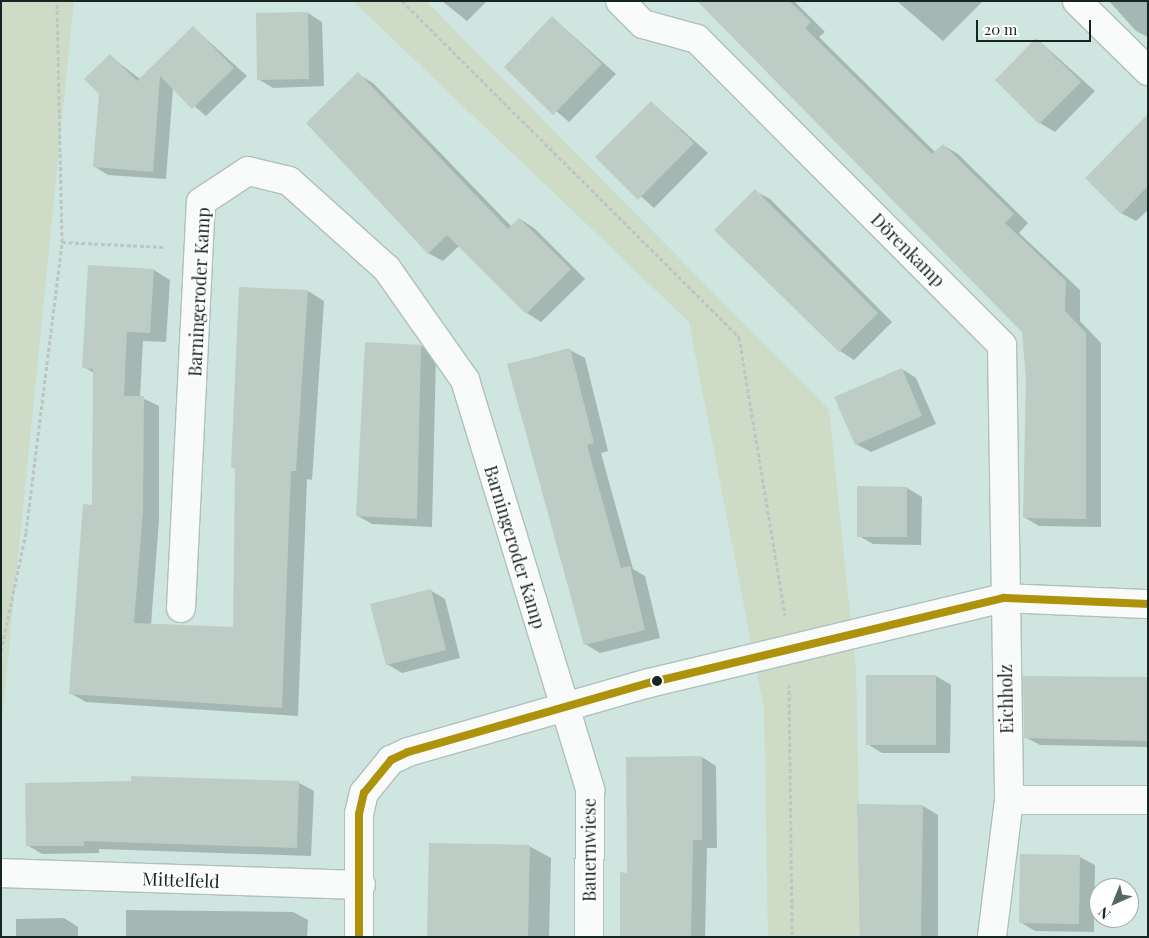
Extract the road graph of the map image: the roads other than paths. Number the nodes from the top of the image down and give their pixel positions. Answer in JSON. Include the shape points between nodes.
{"nodes":[{"id":1,"x":620,"y":1,"type":"edge"},
{"id":2,"x":1076,"y":1,"type":"edge"},
{"id":3,"x":1148,"y":72,"type":"edge"},
{"id":4,"x":1004,"y":598,"type":"junction"},
{"id":5,"x":1148,"y":604,"type":"edge"},
{"id":6,"x":181,"y":608,"type":"dead end"},
{"id":7,"x":564,"y":707,"type":"junction"},
{"id":8,"x":1009,"y":800,"type":"junction"},
{"id":9,"x":1148,"y":800,"type":"edge"},
{"id":10,"x":1,"y":874,"type":"edge"},
{"id":11,"x":361,"y":885,"type":"junction"},
{"id":12,"x":359,"y":937,"type":"edge"},
{"id":13,"x":589,"y":937,"type":"edge"},
{"id":14,"x":992,"y":937,"type":"edge"}],
"edges":[{"from":1,"to":4,"type":"street","name":"Dörenkamp","via":[[643,24],[697,39],[1002,345]]},
{"from":2,"to":3,"type":"street"},
{"from":4,"to":5,"type":"street"},
{"from":4,"to":7,"type":"street","via":[[788,647]]},
{"from":4,"to":8,"type":"street","name":"Eichholz"},
{"from":6,"to":7,"type":"street","name":"Barningeroder Kamp","via":[[201,202],[248,171],[289,180],[387,269],[465,380]]},
{"from":7,"to":11,"type":"street","via":[[391,760],[364,793],[359,814]]},
{"from":7,"to":13,"type":"street","name":"Bauernwiese","via":[[590,790]]},
{"from":8,"to":9,"type":"street"},
{"from":8,"to":14,"type":"street","name":"Eichholz"},
{"from":10,"to":11,"type":"street","name":"Mittelfeld"},
{"from":11,"to":12,"type":"street"}]}
